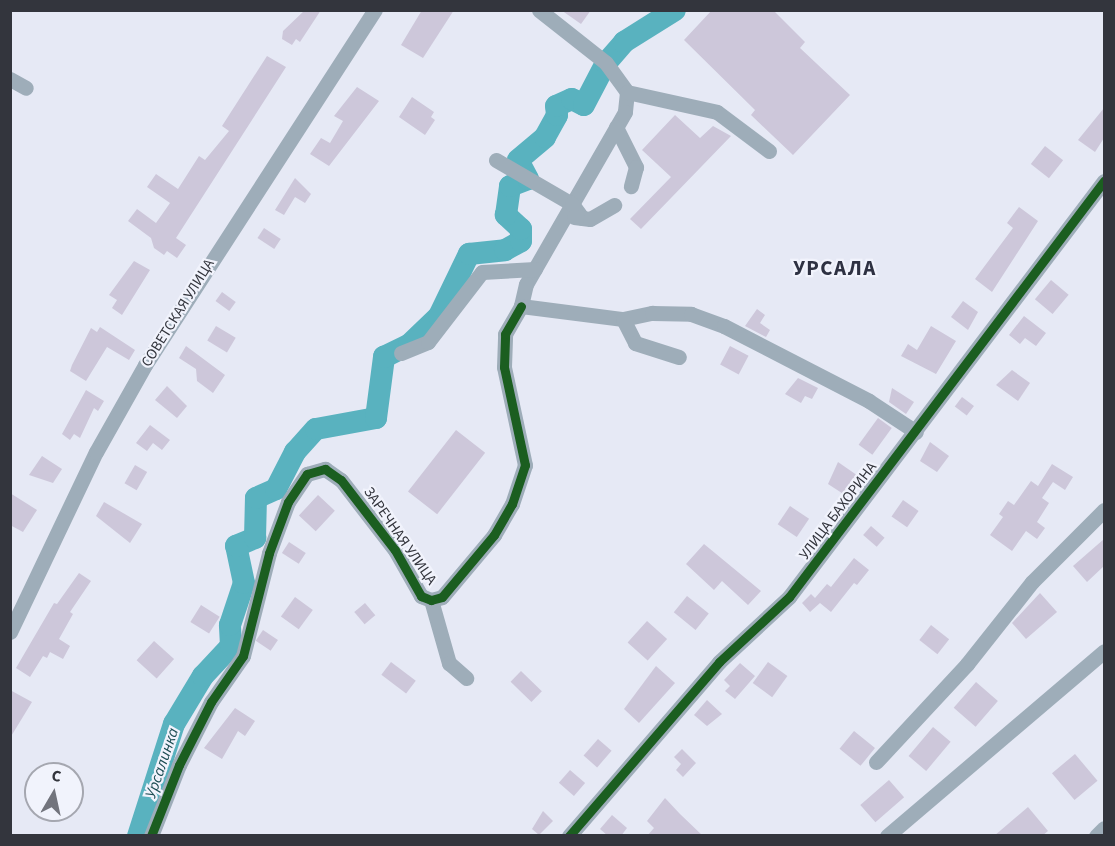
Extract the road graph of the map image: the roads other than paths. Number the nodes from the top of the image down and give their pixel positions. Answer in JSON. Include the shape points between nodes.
{"nodes":[{"id":1,"x":375,"y":10,"type":"edge"},
{"id":2,"x":539,"y":10,"type":"edge"},
{"id":3,"x":10,"y":79,"type":"edge"},
{"id":4,"x":26,"y":88,"type":"dead end"},
{"id":5,"x":627,"y":92,"type":"junction"},
{"id":6,"x":616,"y":127,"type":"junction"},
{"id":7,"x":769,"y":151,"type":"dead end"},
{"id":8,"x":496,"y":160,"type":"dead end"},
{"id":9,"x":1104,"y":182,"type":"edge"},
{"id":10,"x":631,"y":186,"type":"dead end"},
{"id":11,"x":614,"y":205,"type":"dead end"},
{"id":12,"x":568,"y":210,"type":"junction"},
{"id":13,"x":535,"y":269,"type":"junction"},
{"id":14,"x":521,"y":306,"type":"junction"},
{"id":15,"x":623,"y":319,"type":"junction"},
{"id":16,"x":401,"y":353,"type":"dead end"},
{"id":17,"x":680,"y":357,"type":"dead end"},
{"id":18,"x":916,"y":432,"type":"junction"},
{"id":19,"x":1104,"y":510,"type":"edge"},
{"id":20,"x":431,"y":600,"type":"junction"},
{"id":21,"x":10,"y":632,"type":"edge"},
{"id":22,"x":1104,"y":651,"type":"edge"},
{"id":23,"x":466,"y":678,"type":"dead end"},
{"id":24,"x":876,"y":762,"type":"dead end"},
{"id":25,"x":1104,"y":828,"type":"edge"},
{"id":26,"x":151,"y":836,"type":"edge"},
{"id":27,"x":568,"y":836,"type":"edge"},
{"id":28,"x":887,"y":836,"type":"edge"},
{"id":29,"x":1096,"y":836,"type":"edge"}],
"edges":[{"from":1,"to":21,"type":"street","name":"СОВЕТСКАЯ УЛИЦА","via":[[151,356],[96,452]]},
{"from":2,"to":5,"type":"street","via":[[606,63]]},
{"from":3,"to":4,"type":"street"},
{"from":5,"to":6,"type":"street","name":"ЗАРЕЧНАЯ УЛИЦА","via":[[625,112]]},
{"from":5,"to":7,"type":"street","via":[[717,112]]},
{"from":6,"to":10,"type":"street","via":[[636,167]]},
{"from":6,"to":12,"type":"street","name":"ЗАРЕЧНАЯ УЛИЦА"},
{"from":8,"to":12,"type":"street"},
{"from":9,"to":18,"type":"street","name":"УЛИЦА БАХОРИНА"},
{"from":11,"to":12,"type":"street","via":[[590,219]]},
{"from":12,"to":13,"type":"street","name":"ЗАРЕЧНАЯ УЛИЦА"},
{"from":13,"to":14,"type":"street","name":"ЗАРЕЧНАЯ УЛИЦА"},
{"from":13,"to":16,"type":"street","via":[[482,272],[428,342]]},
{"from":14,"to":15,"type":"street"},
{"from":14,"to":20,"type":"street","name":"ЗАРЕЧНАЯ УЛИЦА","via":[[505,334],[504,367],[523,438],[525,465],[521,481],[494,535],[442,597]]},
{"from":15,"to":17,"type":"street","via":[[635,343]]},
{"from":15,"to":18,"type":"street","via":[[652,313],[691,314],[724,326],[869,401]]},
{"from":18,"to":27,"type":"street","name":"УЛИЦА БАХОРИНА","via":[[789,597],[719,662]]},
{"from":19,"to":24,"type":"street","via":[[1032,582],[967,664]]},
{"from":20,"to":23,"type":"street","via":[[449,663]]},
{"from":20,"to":26,"type":"street","name":"ЗАРЕЧНАЯ УЛИЦА","via":[[421,596],[395,550],[340,480],[325,470],[307,474],[288,502],[269,553],[243,656],[212,702],[179,765]]},
{"from":22,"to":28,"type":"street"},
{"from":25,"to":29,"type":"street"}]}
